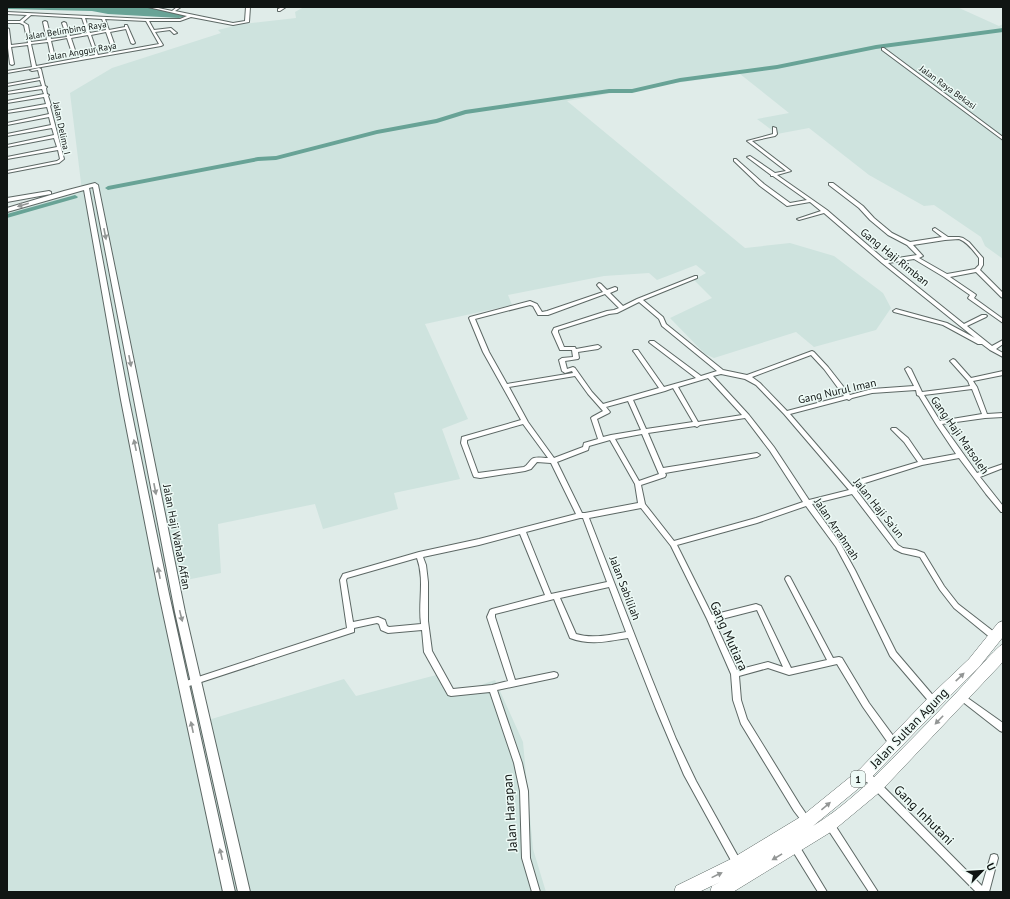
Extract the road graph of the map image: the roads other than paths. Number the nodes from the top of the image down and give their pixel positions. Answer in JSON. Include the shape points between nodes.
{"nodes":[{"id":1,"x":150,"y":7,"type":"edge"},
{"id":2,"x":179,"y":7,"type":"edge"},
{"id":3,"x":248,"y":7,"type":"edge"},
{"id":4,"x":284,"y":7,"type":"edge"},
{"id":5,"x":279,"y":10,"type":"dead end"},
{"id":6,"x":172,"y":12,"type":"junction"},
{"id":7,"x":7,"y":13,"type":"edge"},
{"id":8,"x":30,"y":14,"type":"junction"},
{"id":9,"x":191,"y":16,"type":"junction"},
{"id":10,"x":83,"y":17,"type":"junction"},
{"id":11,"x":103,"y":18,"type":"junction"},
{"id":12,"x":123,"y":19,"type":"junction"},
{"id":13,"x":148,"y":20,"type":"junction"},
{"id":14,"x":7,"y":22,"type":"edge"},
{"id":15,"x":21,"y":22,"type":"junction"},
{"id":16,"x":45,"y":22,"type":"dead end"},
{"id":17,"x":64,"y":23,"type":"dead end"},
{"id":18,"x":127,"y":28,"type":"junction"},
{"id":19,"x":7,"y":29,"type":"edge"},
{"id":20,"x":108,"y":31,"type":"junction"},
{"id":21,"x":154,"y":31,"type":"junction"},
{"id":22,"x":175,"y":33,"type":"dead end"},
{"id":23,"x":88,"y":34,"type":"junction"},
{"id":24,"x":69,"y":38,"type":"junction"},
{"id":25,"x":49,"y":41,"type":"junction"},
{"id":26,"x":133,"y":43,"type":"dead end"},
{"id":27,"x":29,"y":44,"type":"junction"},
{"id":28,"x":113,"y":46,"type":"dead end"},
{"id":29,"x":8,"y":47,"type":"edge"},
{"id":30,"x":883,"y":49,"type":"dead end"},
{"id":31,"x":74,"y":53,"type":"dead end"},
{"id":32,"x":97,"y":56,"type":"junction"},
{"id":33,"x":53,"y":57,"type":"dead end"},
{"id":34,"x":12,"y":64,"type":"dead end"},
{"id":35,"x":37,"y":68,"type":"junction"},
{"id":36,"x":7,"y":72,"type":"edge"},
{"id":37,"x":7,"y":75,"type":"edge"},
{"id":38,"x":42,"y":79,"type":"junction"},
{"id":39,"x":7,"y":85,"type":"edge"},
{"id":40,"x":45,"y":87,"type":"junction"},
{"id":41,"x":7,"y":93,"type":"edge"},
{"id":42,"x":47,"y":95,"type":"junction"},
{"id":43,"x":7,"y":102,"type":"edge"},
{"id":44,"x":49,"y":105,"type":"junction"},
{"id":45,"x":7,"y":112,"type":"edge"},
{"id":46,"x":51,"y":115,"type":"junction"},
{"id":47,"x":7,"y":124,"type":"edge"},
{"id":48,"x":54,"y":126,"type":"junction"},
{"id":49,"x":774,"y":128,"type":"dead end"},
{"id":50,"x":7,"y":135,"type":"edge"},
{"id":51,"x":56,"y":136,"type":"junction"},
{"id":52,"x":1003,"y":139,"type":"edge"},
{"id":53,"x":7,"y":146,"type":"edge"},
{"id":54,"x":58,"y":148,"type":"junction"},
{"id":55,"x":749,"y":157,"type":"dead end"},
{"id":56,"x":7,"y":158,"type":"edge"},
{"id":57,"x":735,"y":160,"type":"dead end"},
{"id":58,"x":7,"y":172,"type":"edge"},
{"id":59,"x":773,"y":175,"type":"junction"},
{"id":60,"x":831,"y":184,"type":"dead end"},
{"id":61,"x":66,"y":192,"type":"junction"},
{"id":62,"x":87,"y":192,"type":"junction"},
{"id":63,"x":7,"y":200,"type":"edge"},
{"id":64,"x":809,"y":201,"type":"junction"},
{"id":65,"x":7,"y":210,"type":"edge"},
{"id":66,"x":96,"y":211,"type":"junction"},
{"id":67,"x":825,"y":211,"type":"junction"},
{"id":68,"x":799,"y":219,"type":"dead end"},
{"id":69,"x":935,"y":229,"type":"dead end"},
{"id":70,"x":946,"y":238,"type":"junction"},
{"id":71,"x":908,"y":244,"type":"junction"},
{"id":72,"x":916,"y":258,"type":"junction"},
{"id":73,"x":884,"y":262,"type":"junction"},
{"id":74,"x":977,"y":270,"type":"junction"},
{"id":75,"x":946,"y":276,"type":"junction"},
{"id":76,"x":695,"y":277,"type":"dead end"},
{"id":77,"x":598,"y":285,"type":"dead end"},
{"id":78,"x":615,"y":289,"type":"dead end"},
{"id":79,"x":606,"y":292,"type":"junction"},
{"id":80,"x":1003,"y":296,"type":"edge"},
{"id":81,"x":639,"y":300,"type":"junction"},
{"id":82,"x":622,"y":308,"type":"junction"},
{"id":83,"x":896,"y":311,"type":"dead end"},
{"id":84,"x":984,"y":316,"type":"dead end"},
{"id":85,"x":1003,"y":322,"type":"edge"},
{"id":86,"x":963,"y":326,"type":"junction"},
{"id":87,"x":652,"y":342,"type":"dead end"},
{"id":88,"x":1003,"y":342,"type":"edge"},
{"id":89,"x":598,"y":347,"type":"dead end"},
{"id":90,"x":992,"y":349,"type":"junction"},
{"id":91,"x":574,"y":351,"type":"junction"},
{"id":92,"x":636,"y":351,"type":"dead end"},
{"id":93,"x":1003,"y":356,"type":"edge"},
{"id":94,"x":953,"y":361,"type":"dead end"},
{"id":95,"x":908,"y":369,"type":"dead end"},
{"id":96,"x":721,"y":372,"type":"junction"},
{"id":97,"x":1003,"y":373,"type":"edge"},
{"id":98,"x":577,"y":374,"type":"junction"},
{"id":99,"x":710,"y":376,"type":"junction"},
{"id":100,"x":747,"y":377,"type":"junction"},
{"id":101,"x":700,"y":378,"type":"junction"},
{"id":102,"x":970,"y":380,"type":"junction"},
{"id":103,"x":505,"y":386,"type":"junction"},
{"id":104,"x":675,"y":387,"type":"junction"},
{"id":105,"x":974,"y":387,"type":"junction"},
{"id":106,"x":663,"y":390,"type":"junction"},
{"id":107,"x":918,"y":391,"type":"junction"},
{"id":108,"x":849,"y":398,"type":"junction"},
{"id":109,"x":630,"y":399,"type":"junction"},
{"id":110,"x":601,"y":406,"type":"junction"},
{"id":111,"x":786,"y":413,"type":"junction"},
{"id":112,"x":1003,"y":415,"type":"edge"},
{"id":113,"x":747,"y":416,"type":"junction"},
{"id":114,"x":985,"y":416,"type":"junction"},
{"id":115,"x":525,"y":421,"type":"junction"},
{"id":116,"x":938,"y":423,"type":"junction"},
{"id":117,"x":697,"y":425,"type":"junction"},
{"id":118,"x":894,"y":429,"type":"dead end"},
{"id":119,"x":645,"y":433,"type":"junction"},
{"id":120,"x":611,"y":437,"type":"junction"},
{"id":121,"x":601,"y":440,"type":"junction"},
{"id":122,"x":757,"y":455,"type":"dead end"},
{"id":123,"x":961,"y":455,"type":"junction"},
{"id":124,"x":553,"y":461,"type":"junction"},
{"id":125,"x":922,"y":463,"type":"junction"},
{"id":126,"x":1003,"y":466,"type":"edge"},
{"id":127,"x":661,"y":471,"type":"junction"},
{"id":128,"x":976,"y":476,"type":"junction"},
{"id":129,"x":638,"y":484,"type":"junction"},
{"id":130,"x":853,"y":491,"type":"junction"},
{"id":131,"x":807,"y":503,"type":"junction"},
{"id":132,"x":642,"y":505,"type":"junction"},
{"id":133,"x":1003,"y":510,"type":"edge"},
{"id":134,"x":582,"y":515,"type":"junction"},
{"id":135,"x":522,"y":531,"type":"junction"},
{"id":136,"x":673,"y":544,"type":"junction"},
{"id":137,"x":419,"y":555,"type":"junction"},
{"id":138,"x":788,"y":579,"type":"dead end"},
{"id":139,"x":612,"y":584,"type":"junction"},
{"id":140,"x":552,"y":596,"type":"junction"},
{"id":141,"x":710,"y":619,"type":"junction"},
{"id":142,"x":352,"y":626,"type":"junction"},
{"id":143,"x":424,"y":627,"type":"junction"},
{"id":144,"x":999,"y":632,"type":"edge"},
{"id":145,"x":630,"y":634,"type":"junction"},
{"id":146,"x":1003,"y":650,"type":"edge"},
{"id":147,"x":831,"y":661,"type":"junction"},
{"id":148,"x":789,"y":672,"type":"junction"},
{"id":149,"x":735,"y":674,"type":"junction"},
{"id":150,"x":554,"y":675,"type":"dead end"},
{"id":151,"x":195,"y":681,"type":"junction"},
{"id":152,"x":512,"y":684,"type":"junction"},
{"id":153,"x":183,"y":685,"type":"junction"},
{"id":154,"x":492,"y":688,"type":"junction"},
{"id":155,"x":962,"y":697,"type":"junction"},
{"id":156,"x":934,"y":702,"type":"junction"},
{"id":157,"x":1003,"y":728,"type":"edge"},
{"id":158,"x":894,"y":744,"type":"junction"},
{"id":159,"x":865,"y":774,"type":"junction"},
{"id":160,"x":876,"y":786,"type":"junction"},
{"id":161,"x":807,"y":822,"type":"junction"},
{"id":162,"x":829,"y":825,"type":"junction"},
{"id":163,"x":795,"y":847,"type":"junction"},
{"id":164,"x":994,"y":858,"type":"dead end"},
{"id":165,"x":737,"y":865,"type":"junction"},
{"id":166,"x":229,"y":892,"type":"edge"},
{"id":167,"x":244,"y":892,"type":"edge"},
{"id":168,"x":536,"y":892,"type":"edge"},
{"id":169,"x":682,"y":892,"type":"edge"},
{"id":170,"x":718,"y":892,"type":"edge"},
{"id":171,"x":822,"y":892,"type":"edge"},
{"id":172,"x":874,"y":892,"type":"edge"},
{"id":173,"x":982,"y":892,"type":"edge"},
{"id":174,"x":985,"y":892,"type":"edge"}],
"edges":[{"from":1,"to":6,"type":"street"},
{"from":2,"to":6,"type":"street"},
{"from":3,"to":9,"type":"street","via":[[248,22],[232,24]]},
{"from":4,"to":5,"type":"street"},
{"from":6,"to":9,"type":"street"},
{"from":7,"to":8,"type":"street"},
{"from":8,"to":10,"type":"street"},
{"from":8,"to":15,"type":"street"},
{"from":9,"to":13,"type":"street","via":[[180,20]]},
{"from":10,"to":11,"type":"street"},
{"from":10,"to":23,"type":"street"},
{"from":11,"to":12,"type":"street"},
{"from":11,"to":20,"type":"street"},
{"from":12,"to":13,"type":"street"},
{"from":12,"to":18,"type":"street"},
{"from":13,"to":21,"type":"street"},
{"from":14,"to":15,"type":"street"},
{"from":15,"to":27,"type":"street","name":"Jalan Delima I","via":[[26,25]]},
{"from":16,"to":25,"type":"street"},
{"from":17,"to":24,"type":"street"},
{"from":18,"to":20,"type":"street","name":"Jalan Belimbing Raya"},
{"from":18,"to":26,"type":"street"},
{"from":19,"to":29,"type":"street"},
{"from":20,"to":23,"type":"street","name":"Jalan Belimbing Raya"},
{"from":20,"to":28,"type":"street"},
{"from":21,"to":22,"type":"street","via":[[171,28]]},
{"from":21,"to":32,"type":"street","name":"Jalan Anggur Raya","via":[[160,46]]},
{"from":23,"to":24,"type":"street","name":"Jalan Belimbing Raya"},
{"from":23,"to":32,"type":"street"},
{"from":24,"to":25,"type":"street","name":"Jalan Belimbing Raya"},
{"from":24,"to":31,"type":"street"},
{"from":25,"to":27,"type":"street","name":"Jalan Belimbing Raya"},
{"from":25,"to":33,"type":"street"},
{"from":27,"to":29,"type":"street","name":"Jalan Belimbing Raya"},
{"from":27,"to":35,"type":"street","name":"Jalan Delima I"},
{"from":29,"to":34,"type":"street"},
{"from":30,"to":52,"type":"street","name":"Jalan Raya Bekasi"},
{"from":32,"to":35,"type":"street","name":"Jalan Anggur Raya"},
{"from":35,"to":36,"type":"street","name":"Jalan Anggur Raya"},
{"from":35,"to":37,"type":"street"},
{"from":35,"to":38,"type":"street","name":"Jalan Delima I"},
{"from":38,"to":39,"type":"street"},
{"from":38,"to":40,"type":"street","name":"Jalan Delima I"},
{"from":40,"to":41,"type":"street"},
{"from":40,"to":42,"type":"street","name":"Jalan Delima I"},
{"from":42,"to":43,"type":"street"},
{"from":42,"to":44,"type":"street","name":"Jalan Delima I"},
{"from":44,"to":45,"type":"street"},
{"from":44,"to":46,"type":"street","name":"Jalan Delima I"},
{"from":46,"to":47,"type":"street"},
{"from":46,"to":48,"type":"street","name":"Jalan Delima I"},
{"from":48,"to":50,"type":"street"},
{"from":48,"to":51,"type":"street","name":"Jalan Delima I"},
{"from":49,"to":59,"type":"street","via":[[774,135],[749,141],[789,171]]},
{"from":51,"to":53,"type":"street"},
{"from":51,"to":54,"type":"street","name":"Jalan Delima I"},
{"from":54,"to":56,"type":"street"},
{"from":54,"to":58,"type":"street","name":"Jalan Delima I","via":[[62,159],[58,162]]},
{"from":55,"to":59,"type":"street","name":"Gang Haji Rimban"},
{"from":57,"to":64,"type":"street","via":[[789,205]]},
{"from":59,"to":64,"type":"street","name":"Gang Haji Rimban"},
{"from":60,"to":71,"type":"street","via":[[894,237]]},
{"from":61,"to":62,"type":"street"},
{"from":61,"to":63,"type":"street"},
{"from":61,"to":65,"type":"street","one_way":true},
{"from":62,"to":66,"type":"street","name":"Jalan Haji Wahab Affan"},
{"from":62,"to":66,"type":"street","name":"Jalan Haji Wahab Affan","via":[[96,190]]},
{"from":64,"to":67,"type":"street","name":"Gang Haji Rimban"},
{"from":66,"to":151,"type":"street","name":"Jalan Haji Wahab Affan","one_way":true},
{"from":153,"to":66,"type":"street","name":"Jalan Haji Wahab Affan","one_way":true,"via":[[125,400]]},
{"from":67,"to":68,"type":"street"},
{"from":67,"to":73,"type":"street","name":"Gang Haji Rimban"},
{"from":69,"to":70,"type":"street"},
{"from":70,"to":71,"type":"street"},
{"from":70,"to":74,"type":"street","via":[[964,240],[980,258],[981,265]]},
{"from":71,"to":72,"type":"street","via":[[921,256]]},
{"from":72,"to":73,"type":"street"},
{"from":72,"to":75,"type":"street"},
{"from":73,"to":86,"type":"street","name":"Gang Haji Rimban"},
{"from":74,"to":75,"type":"street"},
{"from":74,"to":80,"type":"street"},
{"from":75,"to":85,"type":"street","via":[[973,295],[971,298]]},
{"from":76,"to":81,"type":"street"},
{"from":77,"to":79,"type":"street"},
{"from":78,"to":79,"type":"street"},
{"from":79,"to":82,"type":"street"},
{"from":79,"to":103,"type":"street","name":"Jalan Sabililah","via":[[540,314],[535,305],[530,303],[472,318],[486,352]]},
{"from":81,"to":82,"type":"street"},
{"from":81,"to":96,"type":"street","via":[[662,318],[664,325]]},
{"from":82,"to":91,"type":"street","via":[[556,329],[562,349],[573,348]]},
{"from":83,"to":90,"type":"street","via":[[948,325]]},
{"from":84,"to":86,"type":"street"},
{"from":86,"to":90,"type":"street","name":"Gang Haji Rimban"},
{"from":87,"to":101,"type":"street"},
{"from":88,"to":90,"type":"street"},
{"from":89,"to":91,"type":"street"},
{"from":90,"to":93,"type":"street","name":"Gang Haji Rimban"},
{"from":91,"to":98,"type":"street","via":[[576,358],[562,360],[565,371],[573,369]]},
{"from":92,"to":106,"type":"street"},
{"from":94,"to":102,"type":"street"},
{"from":95,"to":107,"type":"street","name":"Gang Haji Matsoleh"},
{"from":96,"to":99,"type":"street"},
{"from":96,"to":100,"type":"street"},
{"from":97,"to":102,"type":"street"},
{"from":98,"to":103,"type":"street"},
{"from":98,"to":110,"type":"street"},
{"from":99,"to":101,"type":"street"},
{"from":99,"to":113,"type":"street","name":"Jalan Arrahmah"},
{"from":100,"to":108,"type":"street","via":[[812,353]]},
{"from":100,"to":111,"type":"street","name":"Jalan Haji Sa'un","via":[[758,384]]},
{"from":101,"to":104,"type":"street"},
{"from":102,"to":105,"type":"street"},
{"from":103,"to":115,"type":"street","name":"Jalan Sabililah"},
{"from":104,"to":106,"type":"street"},
{"from":104,"to":117,"type":"street"},
{"from":105,"to":107,"type":"street","name":"Gang Nurul Iman"},
{"from":105,"to":114,"type":"street"},
{"from":106,"to":109,"type":"street"},
{"from":107,"to":108,"type":"street","name":"Gang Nurul Iman","via":[[872,391]]},
{"from":107,"to":116,"type":"street","name":"Gang Haji Matsoleh"},
{"from":108,"to":111,"type":"street","name":"Gang Nurul Iman"},
{"from":109,"to":110,"type":"street"},
{"from":109,"to":119,"type":"street"},
{"from":110,"to":121,"type":"street","via":[[607,412],[594,418]]},
{"from":111,"to":130,"type":"street","name":"Jalan Haji Sa'un"},
{"from":112,"to":114,"type":"street"},
{"from":113,"to":117,"type":"street"},
{"from":113,"to":131,"type":"street","name":"Jalan Arrahmah"},
{"from":114,"to":116,"type":"street"},
{"from":115,"to":124,"type":"street","name":"Jalan Sabililah"},
{"from":115,"to":124,"type":"street","via":[[464,439],[476,475],[525,469],[535,460]]},
{"from":116,"to":123,"type":"street","name":"Gang Haji Matsoleh"},
{"from":117,"to":119,"type":"street"},
{"from":118,"to":125,"type":"street","via":[[906,440]]},
{"from":119,"to":120,"type":"street"},
{"from":119,"to":127,"type":"street"},
{"from":120,"to":121,"type":"street"},
{"from":120,"to":129,"type":"street"},
{"from":121,"to":124,"type":"street","via":[[586,445],[586,448],[577,453]]},
{"from":122,"to":127,"type":"street"},
{"from":123,"to":125,"type":"street"},
{"from":123,"to":128,"type":"street","name":"Gang Haji Matsoleh"},
{"from":124,"to":134,"type":"street","name":"Jalan Sabililah"},
{"from":125,"to":130,"type":"street","via":[[863,481]]},
{"from":126,"to":128,"type":"street"},
{"from":127,"to":129,"type":"street","via":[[663,475]]},
{"from":128,"to":133,"type":"street","name":"Gang Haji Matsoleh","via":[[986,492]]},
{"from":129,"to":132,"type":"street"},
{"from":130,"to":131,"type":"street"},
{"from":130,"to":144,"type":"street","name":"Jalan Haji Sa'un","via":[[896,547],[922,555],[956,606]]},
{"from":131,"to":136,"type":"street"},
{"from":131,"to":156,"type":"street","name":"Jalan Arrahmah","via":[[846,560],[893,654]]},
{"from":132,"to":134,"type":"street"},
{"from":132,"to":136,"type":"street","name":"Gang Mutiara"},
{"from":134,"to":135,"type":"street"},
{"from":134,"to":139,"type":"street","name":"Jalan Sabililah"},
{"from":135,"to":137,"type":"street"},
{"from":135,"to":140,"type":"street"},
{"from":136,"to":141,"type":"street","name":"Gang Mutiara"},
{"from":137,"to":142,"type":"street","via":[[345,576],[343,580]]},
{"from":137,"to":143,"type":"street","via":[[425,582]]},
{"from":138,"to":147,"type":"street"},
{"from":139,"to":140,"type":"street"},
{"from":139,"to":145,"type":"street","name":"Jalan Sabililah"},
{"from":140,"to":145,"type":"street","via":[[574,636],[580,639],[596,640]]},
{"from":140,"to":152,"type":"street","via":[[495,610],[491,614]]},
{"from":141,"to":148,"type":"street","via":[[759,608]]},
{"from":141,"to":149,"type":"street","name":"Gang Mutiara"},
{"from":142,"to":143,"type":"street","via":[[378,620],[388,630]]},
{"from":142,"to":151,"type":"street","via":[[351,630]]},
{"from":143,"to":154,"type":"street","via":[[428,655],[451,694]]},
{"from":156,"to":144,"type":"highway","name":"Jalan Sultan Agung","number":"1","one_way":true,"via":[[974,663]]},
{"from":145,"to":165,"type":"street","name":"Jalan Sabililah","via":[[688,775]]},
{"from":146,"to":155,"type":"highway","name":"Jalan Sultan Agung","number":"1"},
{"from":147,"to":148,"type":"street"},
{"from":147,"to":158,"type":"street","via":[[842,662],[866,705]]},
{"from":148,"to":149,"type":"street","via":[[768,665]]},
{"from":149,"to":161,"type":"street","name":"Gang Mutiara","via":[[737,700],[744,721]]},
{"from":150,"to":152,"type":"street"},
{"from":151,"to":153,"type":"street"},
{"from":151,"to":167,"type":"street","name":"Jalan Haji Wahab Affan"},
{"from":152,"to":154,"type":"street"},
{"from":166,"to":153,"type":"street","name":"Jalan Haji Wahab Affan","one_way":true},
{"from":154,"to":168,"type":"street","name":"Jalan Harapan","via":[[520,770],[524,791],[526,858]]},
{"from":155,"to":157,"type":"street"},
{"from":155,"to":160,"type":"highway","name":"Jalan Sultan Agung","number":"1","one_way":true},
{"from":156,"to":158,"type":"highway","name":"Jalan Sultan Agung","number":"1"},
{"from":158,"to":159,"type":"highway","name":"Jalan Sultan Agung","number":"1"},
{"from":159,"to":160,"type":"street","name":"Gang Inhutani"},
{"from":161,"to":159,"type":"highway","name":"Jalan Sultan Agung","number":"1","one_way":true},
{"from":160,"to":162,"type":"highway","name":"Jalan Sultan Agung","number":"1"},
{"from":160,"to":173,"type":"street","name":"Gang Inhutani"},
{"from":161,"to":165,"type":"highway","name":"Jalan Sultan Agung","number":"1"},
{"from":162,"to":163,"type":"highway","name":"Jalan Sultan Agung","number":"1"},
{"from":162,"to":172,"type":"street"},
{"from":163,"to":170,"type":"highway","name":"Jalan Sultan Agung","number":"1","one_way":true},
{"from":163,"to":171,"type":"street"},
{"from":164,"to":174,"type":"street"},
{"from":169,"to":165,"type":"highway","name":"Jalan Sultan Agung","number":"1","one_way":true}]}
